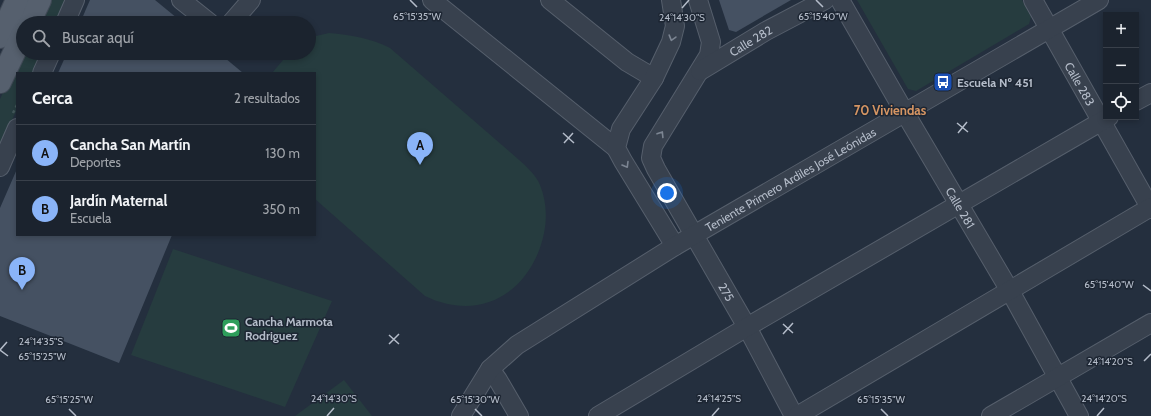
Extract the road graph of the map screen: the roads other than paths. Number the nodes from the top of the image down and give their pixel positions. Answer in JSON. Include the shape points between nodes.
{"nodes":[{"id":1,"x":17,"y":0,"type":"edge"},
{"id":2,"x":40,"y":0,"type":"edge"},
{"id":3,"x":76,"y":0,"type":"edge"},
{"id":4,"x":181,"y":0,"type":"edge"},
{"id":5,"x":251,"y":0,"type":"edge"},
{"id":6,"x":432,"y":0,"type":"edge"},
{"id":7,"x":550,"y":0,"type":"edge"},
{"id":8,"x":671,"y":0,"type":"edge"},
{"id":9,"x":698,"y":0,"type":"edge"},
{"id":10,"x":825,"y":0,"type":"edge"},
{"id":11,"x":840,"y":0,"type":"edge"},
{"id":12,"x":1033,"y":0,"type":"edge"},
{"id":13,"x":1099,"y":0,"type":"edge"},
{"id":14,"x":32,"y":16,"type":"edge"},
{"id":15,"x":68,"y":16,"type":"edge"},
{"id":16,"x":201,"y":16,"type":"edge"},
{"id":17,"x":237,"y":16,"type":"edge"},
{"id":18,"x":1050,"y":28,"type":"junction"},
{"id":19,"x":0,"y":37,"type":"edge"},
{"id":20,"x":16,"y":49,"type":"edge"},
{"id":21,"x":48,"y":60,"type":"edge"},
{"id":22,"x":42,"y":72,"type":"edge"},
{"id":23,"x":699,"y":72,"type":"junction"},
{"id":24,"x":654,"y":78,"type":"junction"},
{"id":25,"x":0,"y":82,"type":"edge"},
{"id":26,"x":1151,"y":93,"type":"edge"},
{"id":27,"x":1139,"y":99,"type":"edge"},
{"id":28,"x":905,"y":113,"type":"junction"},
{"id":29,"x":1103,"y":114,"type":"edge"},
{"id":30,"x":1104,"y":120,"type":"edge"},
{"id":31,"x":1107,"y":120,"type":"edge"},
{"id":32,"x":16,"y":130,"type":"edge"},
{"id":33,"x":616,"y":148,"type":"junction"},
{"id":34,"x":0,"y":167,"type":"edge"},
{"id":35,"x":959,"y":203,"type":"junction"},
{"id":36,"x":1151,"y":208,"type":"edge"},
{"id":37,"x":694,"y":235,"type":"junction"},
{"id":38,"x":675,"y":246,"type":"junction"},
{"id":39,"x":1010,"y":291,"type":"junction"},
{"id":40,"x":1151,"y":323,"type":"edge"},
{"id":41,"x":747,"y":327,"type":"junction"},
{"id":42,"x":490,"y":369,"type":"junction"},
{"id":43,"x":1058,"y":377,"type":"junction"},
{"id":44,"x":461,"y":416,"type":"edge"},
{"id":45,"x":519,"y":416,"type":"edge"},
{"id":46,"x":598,"y":416,"type":"edge"},
{"id":47,"x":796,"y":416,"type":"edge"},
{"id":48,"x":990,"y":416,"type":"edge"},
{"id":49,"x":1079,"y":416,"type":"edge"}],
"edges":[{"from":1,"to":19,"type":"main road"},
{"from":2,"to":14,"type":"main road"},
{"from":3,"to":15,"type":"street"},
{"from":4,"to":16,"type":"street"},
{"from":5,"to":17,"type":"street"},
{"from":6,"to":33,"type":"street"},
{"from":7,"to":24,"type":"street","via":[[627,62]]},
{"from":8,"to":24,"type":"street","one_way":true,"via":[[675,26],[671,42]]},
{"from":9,"to":23,"type":"street","name":"275","via":[[711,42],[709,55]]},
{"from":10,"to":23,"type":"street","name":"Calle 282","via":[[766,31]]},
{"from":11,"to":28,"type":"street","name":"Calle 281"},
{"from":12,"to":18,"type":"street","name":"Calle 283"},
{"from":13,"to":18,"type":"street","name":"Teniente Primero Ardiles José Leónidas"},
{"from":18,"to":28,"type":"street","name":"Teniente Primero Ardiles José Leónidas"},
{"from":18,"to":29,"type":"street","name":"Calle 283"},
{"from":20,"to":25,"type":"main road"},
{"from":21,"to":22,"type":"street"},
{"from":37,"to":23,"type":"street","name":"275","one_way":true,"via":[[651,158],[653,146]]},
{"from":24,"to":33,"type":"street","via":[[621,130]]},
{"from":26,"to":27,"type":"street"},
{"from":28,"to":35,"type":"street","name":"Calle 281"},
{"from":28,"to":37,"type":"street","name":"Teniente Primero Ardiles José Leónidas"},
{"from":30,"to":35,"type":"street"},
{"from":31,"to":36,"type":"street","name":"Calle 283"},
{"from":32,"to":34,"type":"street"},
{"from":33,"to":38,"type":"street","one_way":true},
{"from":35,"to":39,"type":"street","name":"Calle 281"},
{"from":35,"to":41,"type":"street"},
{"from":36,"to":39,"type":"street"},
{"from":37,"to":38,"type":"street","name":"Teniente Primero Ardiles José Leónidas"},
{"from":37,"to":41,"type":"street","name":"275"},
{"from":38,"to":42,"type":"street","name":"Teniente Primero Ardiles José Leónidas","via":[[517,345]]},
{"from":39,"to":43,"type":"street","name":"Calle 281"},
{"from":39,"to":47,"type":"street"},
{"from":40,"to":43,"type":"street"},
{"from":41,"to":46,"type":"street"},
{"from":41,"to":47,"type":"street","name":"275"},
{"from":42,"to":44,"type":"street","name":"Teniente Primero Ardiles José Leónidas"},
{"from":42,"to":45,"type":"street"},
{"from":43,"to":48,"type":"street"},
{"from":43,"to":49,"type":"street","name":"Calle 281"}]}
